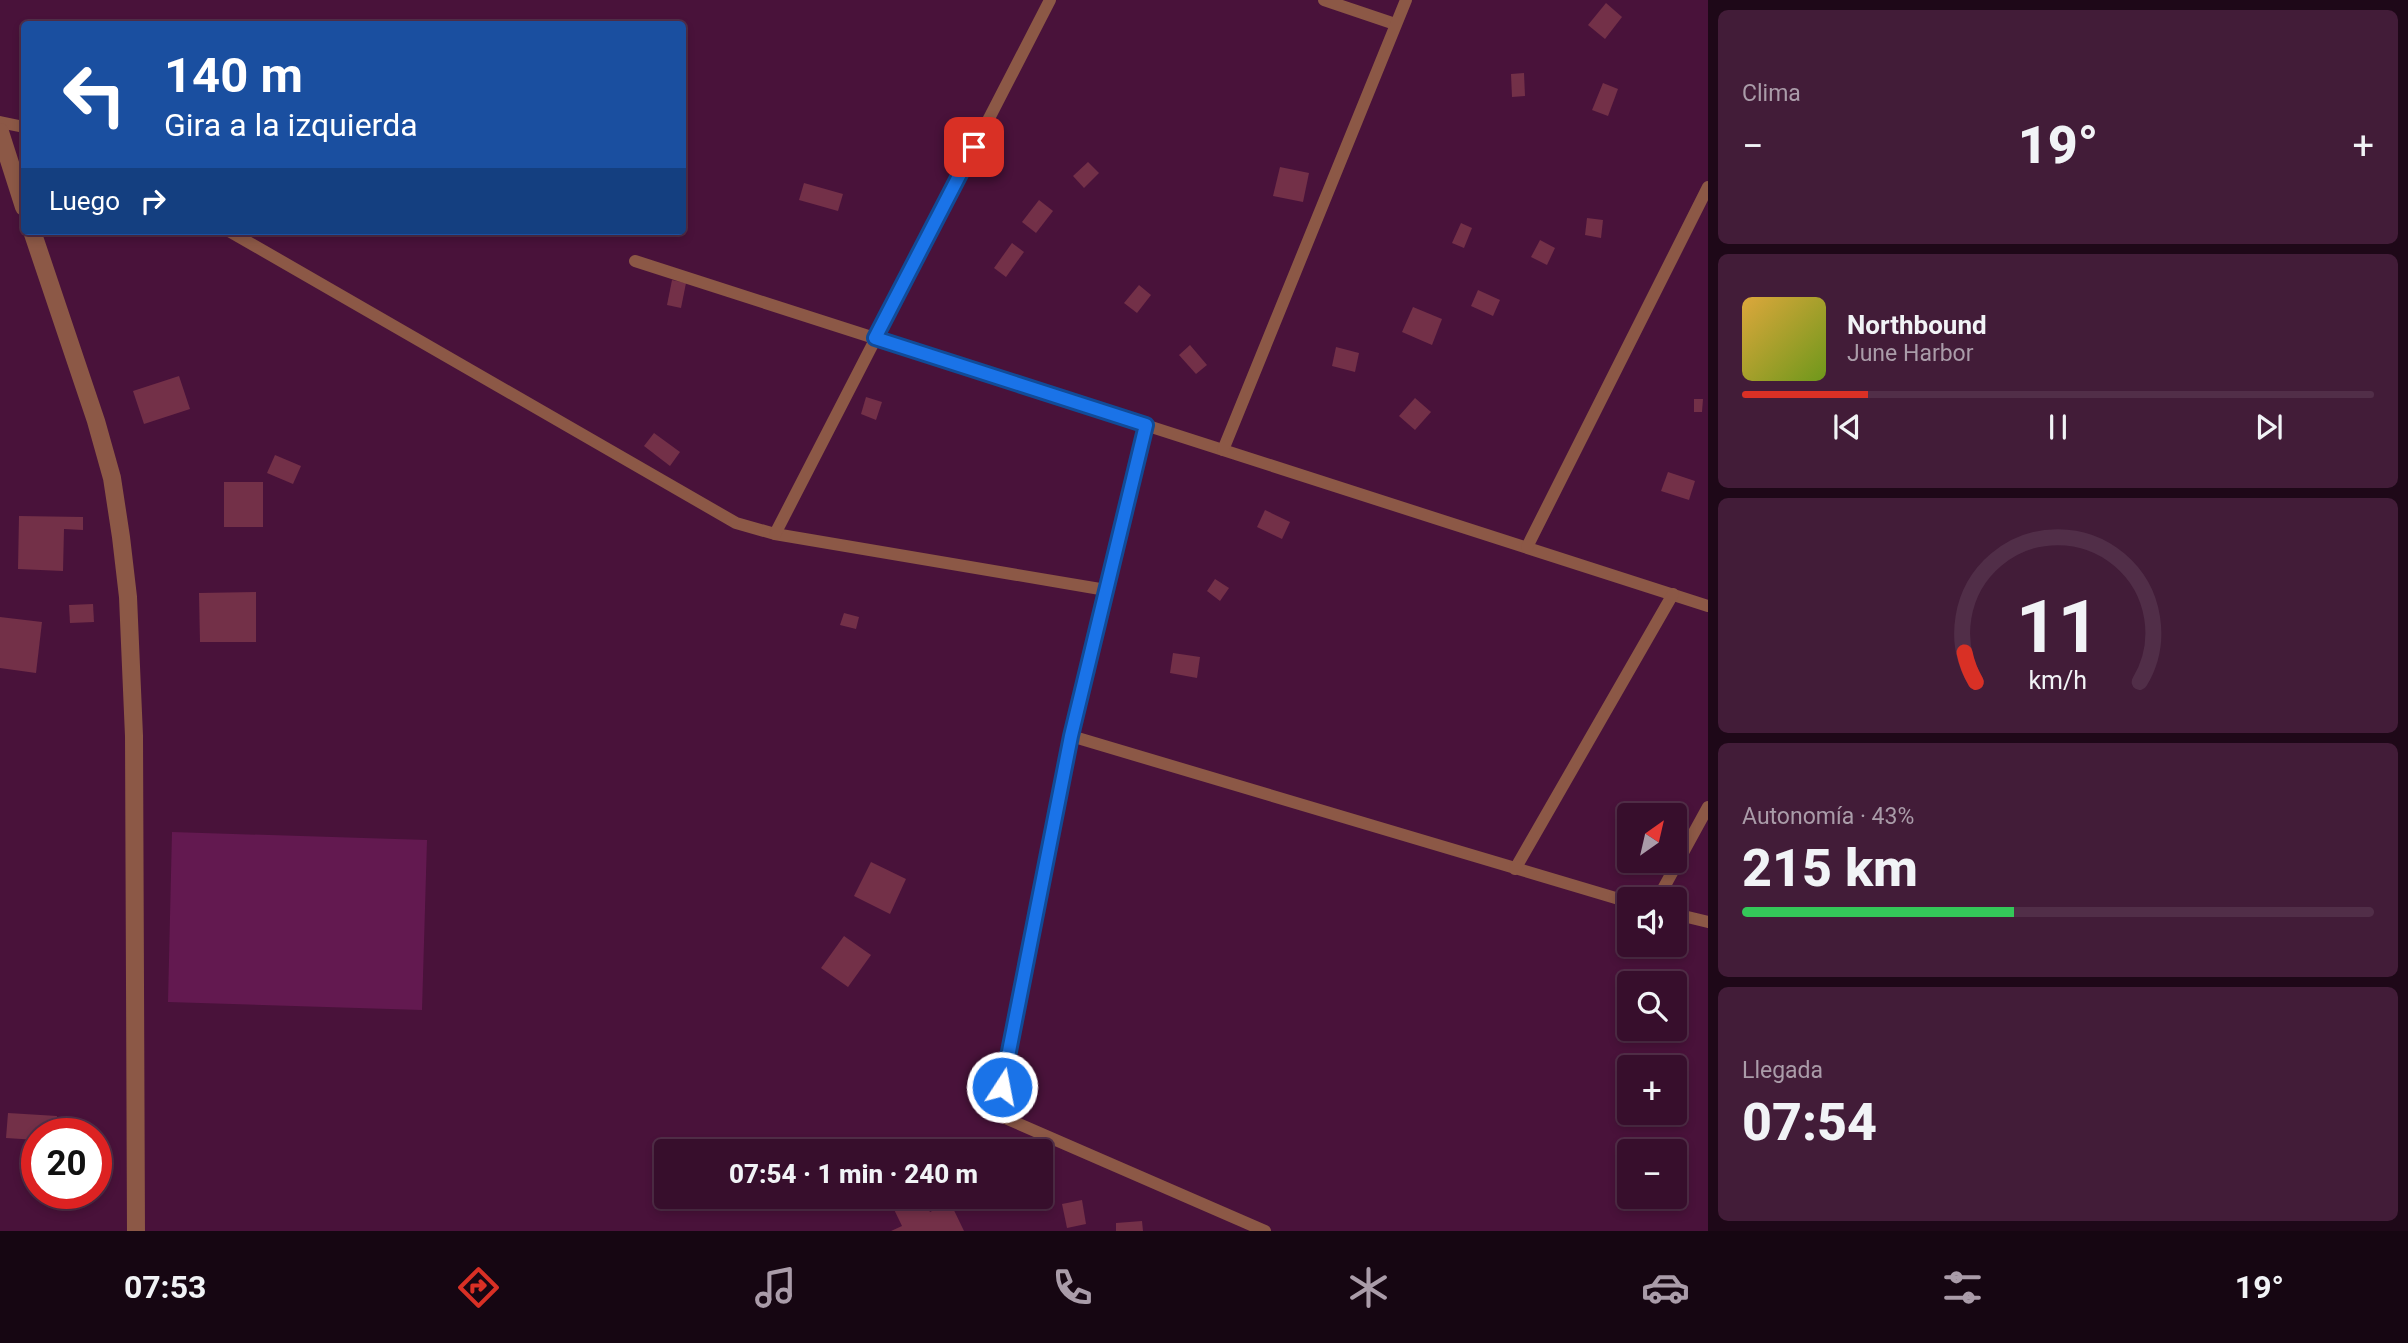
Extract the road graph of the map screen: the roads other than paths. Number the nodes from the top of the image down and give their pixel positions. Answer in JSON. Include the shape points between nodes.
{"nodes":[{"id":1,"x":1050,"y":0,"type":"edge"},
{"id":2,"x":1324,"y":0,"type":"edge"},
{"id":3,"x":1406,"y":0,"type":"edge"},
{"id":4,"x":1395,"y":24,"type":"junction"},
{"id":5,"x":0,"y":122,"type":"edge"},
{"id":6,"x":21,"y":126,"type":"edge"},
{"id":7,"x":0,"y":132,"type":"edge"},
{"id":8,"x":1708,"y":187,"type":"edge"},
{"id":9,"x":21,"y":198,"type":"edge"},
{"id":10,"x":33,"y":235,"type":"edge"},
{"id":11,"x":236,"y":235,"type":"edge"},
{"id":12,"x":635,"y":261,"type":"dead end"},
{"id":13,"x":875,"y":338,"type":"junction"},
{"id":14,"x":1146,"y":425,"type":"junction"},
{"id":15,"x":1223,"y":450,"type":"junction"},
{"id":16,"x":775,"y":534,"type":"junction"},
{"id":17,"x":1527,"y":547,"type":"junction"},
{"id":18,"x":1107,"y":590,"type":"junction"},
{"id":19,"x":1673,"y":594,"type":"junction"},
{"id":20,"x":1708,"y":606,"type":"edge"},
{"id":21,"x":1071,"y":736,"type":"junction"},
{"id":22,"x":1708,"y":807,"type":"edge"},
{"id":23,"x":1515,"y":869,"type":"junction"},
{"id":24,"x":1664,"y":887,"type":"edge"},
{"id":25,"x":1617,"y":899,"type":"edge"},
{"id":26,"x":1687,"y":917,"type":"edge"},
{"id":27,"x":1708,"y":922,"type":"edge"},
{"id":28,"x":136,"y":1231,"type":"edge"},
{"id":29,"x":1265,"y":1231,"type":"edge"}],
"edges":[{"from":1,"to":13,"type":"lane"},
{"from":2,"to":4,"type":"lane"},
{"from":3,"to":4,"type":"lane"},
{"from":4,"to":15,"type":"lane"},
{"from":5,"to":6,"type":"lane"},
{"from":7,"to":9,"type":"street"},
{"from":8,"to":17,"type":"lane"},
{"from":10,"to":28,"type":"street","via":[[112,478],[128,597],[134,736]]},
{"from":11,"to":16,"type":"lane","via":[[712,510],[736,523]]},
{"from":12,"to":13,"type":"lane"},
{"from":13,"to":14,"type":"lane"},
{"from":13,"to":16,"type":"lane"},
{"from":14,"to":15,"type":"lane"},
{"from":14,"to":18,"type":"lane"},
{"from":15,"to":17,"type":"lane"},
{"from":16,"to":18,"type":"lane"},
{"from":17,"to":19,"type":"lane"},
{"from":18,"to":21,"type":"lane"},
{"from":19,"to":20,"type":"lane"},
{"from":19,"to":23,"type":"lane"},
{"from":21,"to":23,"type":"lane"},
{"from":21,"to":29,"type":"lane","via":[[996,1114]]},
{"from":22,"to":24,"type":"lane"},
{"from":23,"to":25,"type":"lane"},
{"from":26,"to":27,"type":"lane"}]}
